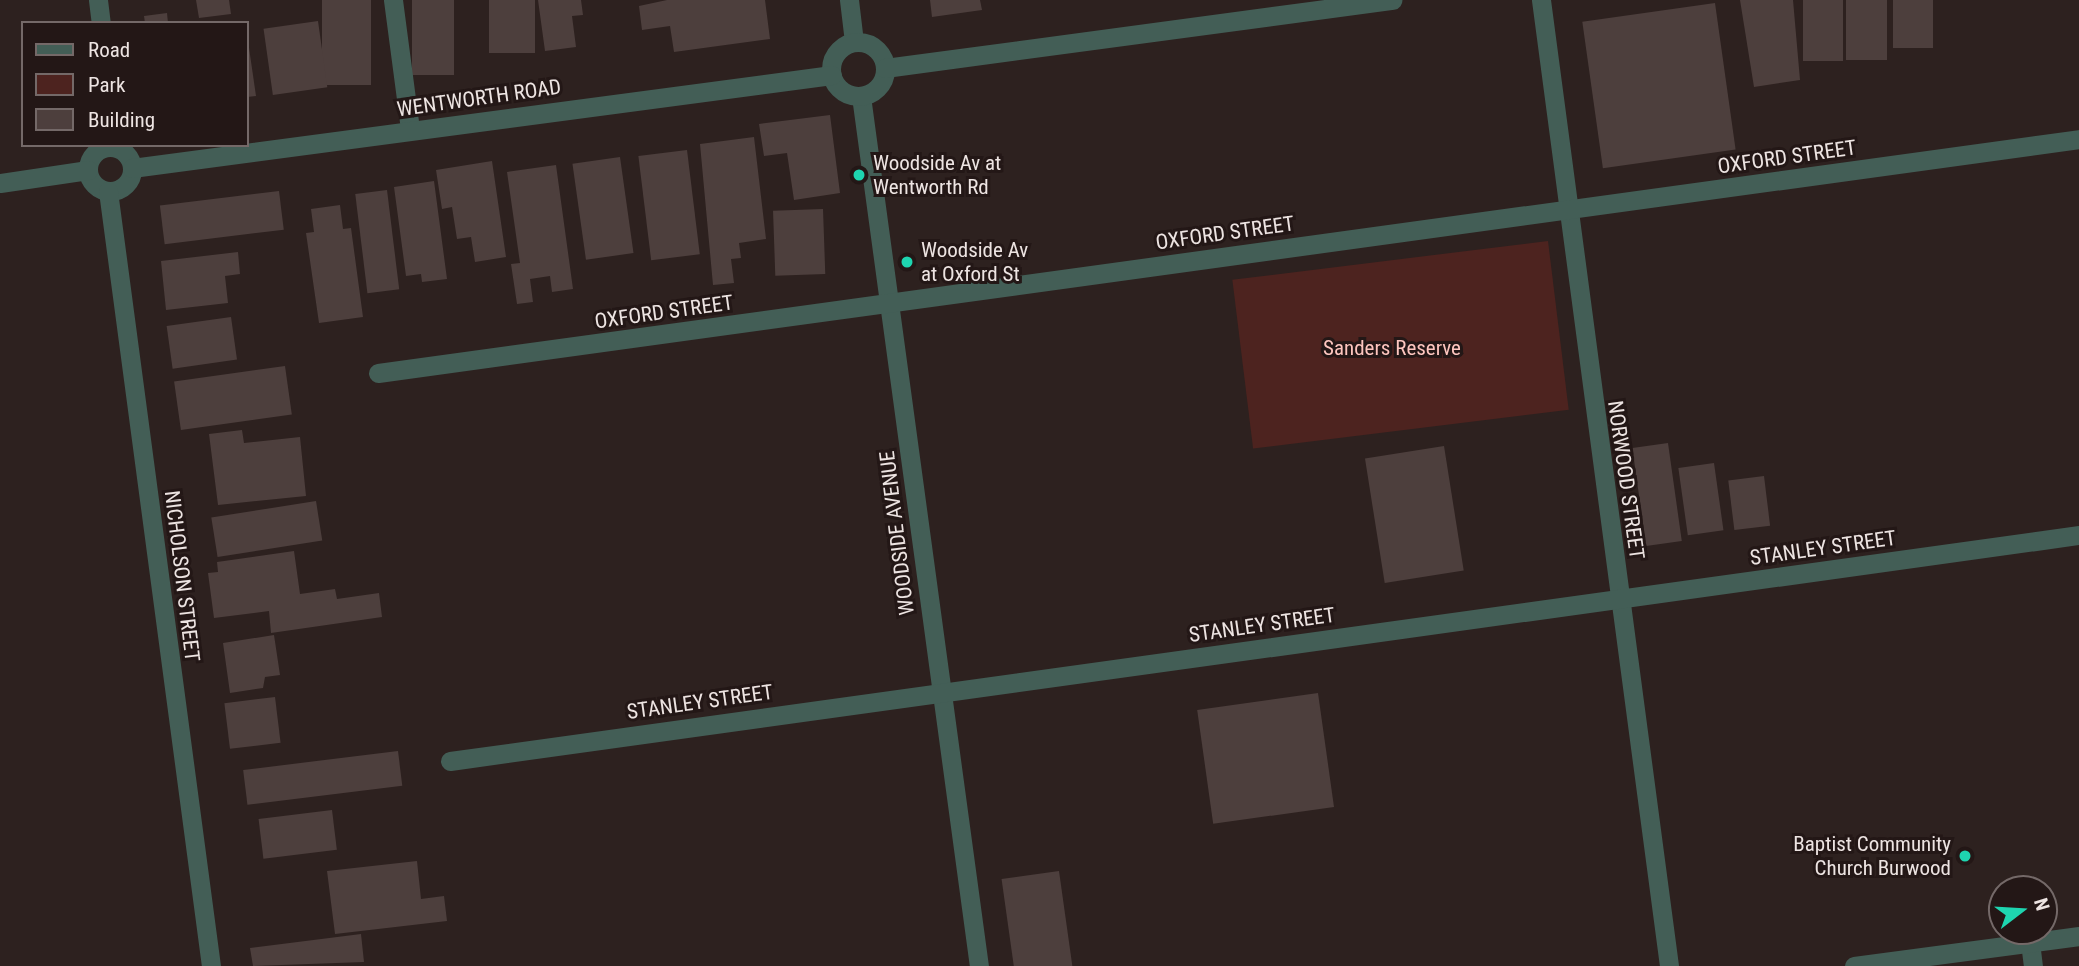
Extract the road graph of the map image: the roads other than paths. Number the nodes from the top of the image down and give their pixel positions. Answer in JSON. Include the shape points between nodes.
{"nodes":[{"id":1,"x":98,"y":0,"type":"edge"},
{"id":2,"x":393,"y":0,"type":"edge"},
{"id":3,"x":849,"y":0,"type":"edge"},
{"id":4,"x":1392,"y":0,"type":"edge"},
{"id":5,"x":1541,"y":0,"type":"edge"},
{"id":6,"x":101,"y":21,"type":"edge"},
{"id":7,"x":854,"y":42,"type":"junction"},
{"id":8,"x":885,"y":68,"type":"junction"},
{"id":9,"x":832,"y":75,"type":"junction"},
{"id":10,"x":861,"y":96,"type":"junction"},
{"id":11,"x":410,"y":130,"type":"junction"},
{"id":12,"x":2079,"y":139,"type":"edge"},
{"id":13,"x":115,"y":147,"type":"edge"},
{"id":14,"x":132,"y":168,"type":"junction"},
{"id":15,"x":88,"y":170,"type":"junction"},
{"id":16,"x":0,"y":183,"type":"edge"},
{"id":17,"x":108,"y":191,"type":"junction"},
{"id":18,"x":1566,"y":211,"type":"junction"},
{"id":19,"x":892,"y":304,"type":"junction"},
{"id":20,"x":378,"y":373,"type":"dead end"},
{"id":21,"x":2079,"y":535,"type":"edge"},
{"id":22,"x":1620,"y":600,"type":"junction"},
{"id":23,"x":940,"y":691,"type":"junction"},
{"id":24,"x":450,"y":761,"type":"dead end"},
{"id":25,"x":2079,"y":936,"type":"edge"},
{"id":26,"x":2058,"y":939,"type":"edge"},
{"id":27,"x":2008,"y":945,"type":"edge"},
{"id":28,"x":2030,"y":945,"type":"edge"},
{"id":29,"x":211,"y":966,"type":"edge"},
{"id":30,"x":979,"y":966,"type":"edge"},
{"id":31,"x":1669,"y":966,"type":"edge"},
{"id":32,"x":1854,"y":966,"type":"edge"},
{"id":33,"x":2034,"y":966,"type":"edge"}],
"edges":[{"from":1,"to":6,"type":"street"},
{"from":2,"to":11,"type":"street"},
{"from":3,"to":7,"type":"street"},
{"from":4,"to":8,"type":"street"},
{"from":5,"to":18,"type":"street","name":"NORWOOD STREET"},
{"from":7,"to":8,"type":"street","via":[[871,45]]},
{"from":7,"to":9,"type":"street","via":[[838,51]]},
{"from":8,"to":10,"type":"street","via":[[875,89]]},
{"from":9,"to":10,"type":"street","via":[[845,93]]},
{"from":9,"to":11,"type":"street","name":"WENTWORTH ROAD"},
{"from":10,"to":19,"type":"street","name":"WOODSIDE AVENUE"},
{"from":11,"to":14,"type":"street","name":"WENTWORTH ROAD"},
{"from":12,"to":18,"type":"street","name":"OXFORD STREET"},
{"from":13,"to":14,"type":"street"},
{"from":13,"to":15,"type":"street","via":[[93,155]]},
{"from":14,"to":17,"type":"street","via":[[122,187]]},
{"from":15,"to":16,"type":"street"},
{"from":15,"to":17,"type":"street","via":[[94,184]]},
{"from":17,"to":29,"type":"street","name":"NICHOLSON STREET"},
{"from":18,"to":19,"type":"street","name":"OXFORD STREET"},
{"from":18,"to":22,"type":"street","name":"NORWOOD STREET"},
{"from":19,"to":20,"type":"street","name":"OXFORD STREET"},
{"from":19,"to":23,"type":"street","name":"WOODSIDE AVENUE"},
{"from":21,"to":22,"type":"street","name":"STANLEY STREET"},
{"from":22,"to":23,"type":"street","name":"STANLEY STREET"},
{"from":22,"to":31,"type":"street","name":"NORWOOD STREET"},
{"from":23,"to":24,"type":"street","name":"STANLEY STREET"},
{"from":23,"to":30,"type":"street","name":"WOODSIDE AVENUE"},
{"from":25,"to":26,"type":"street"},
{"from":27,"to":32,"type":"street"},
{"from":28,"to":33,"type":"street"}]}
